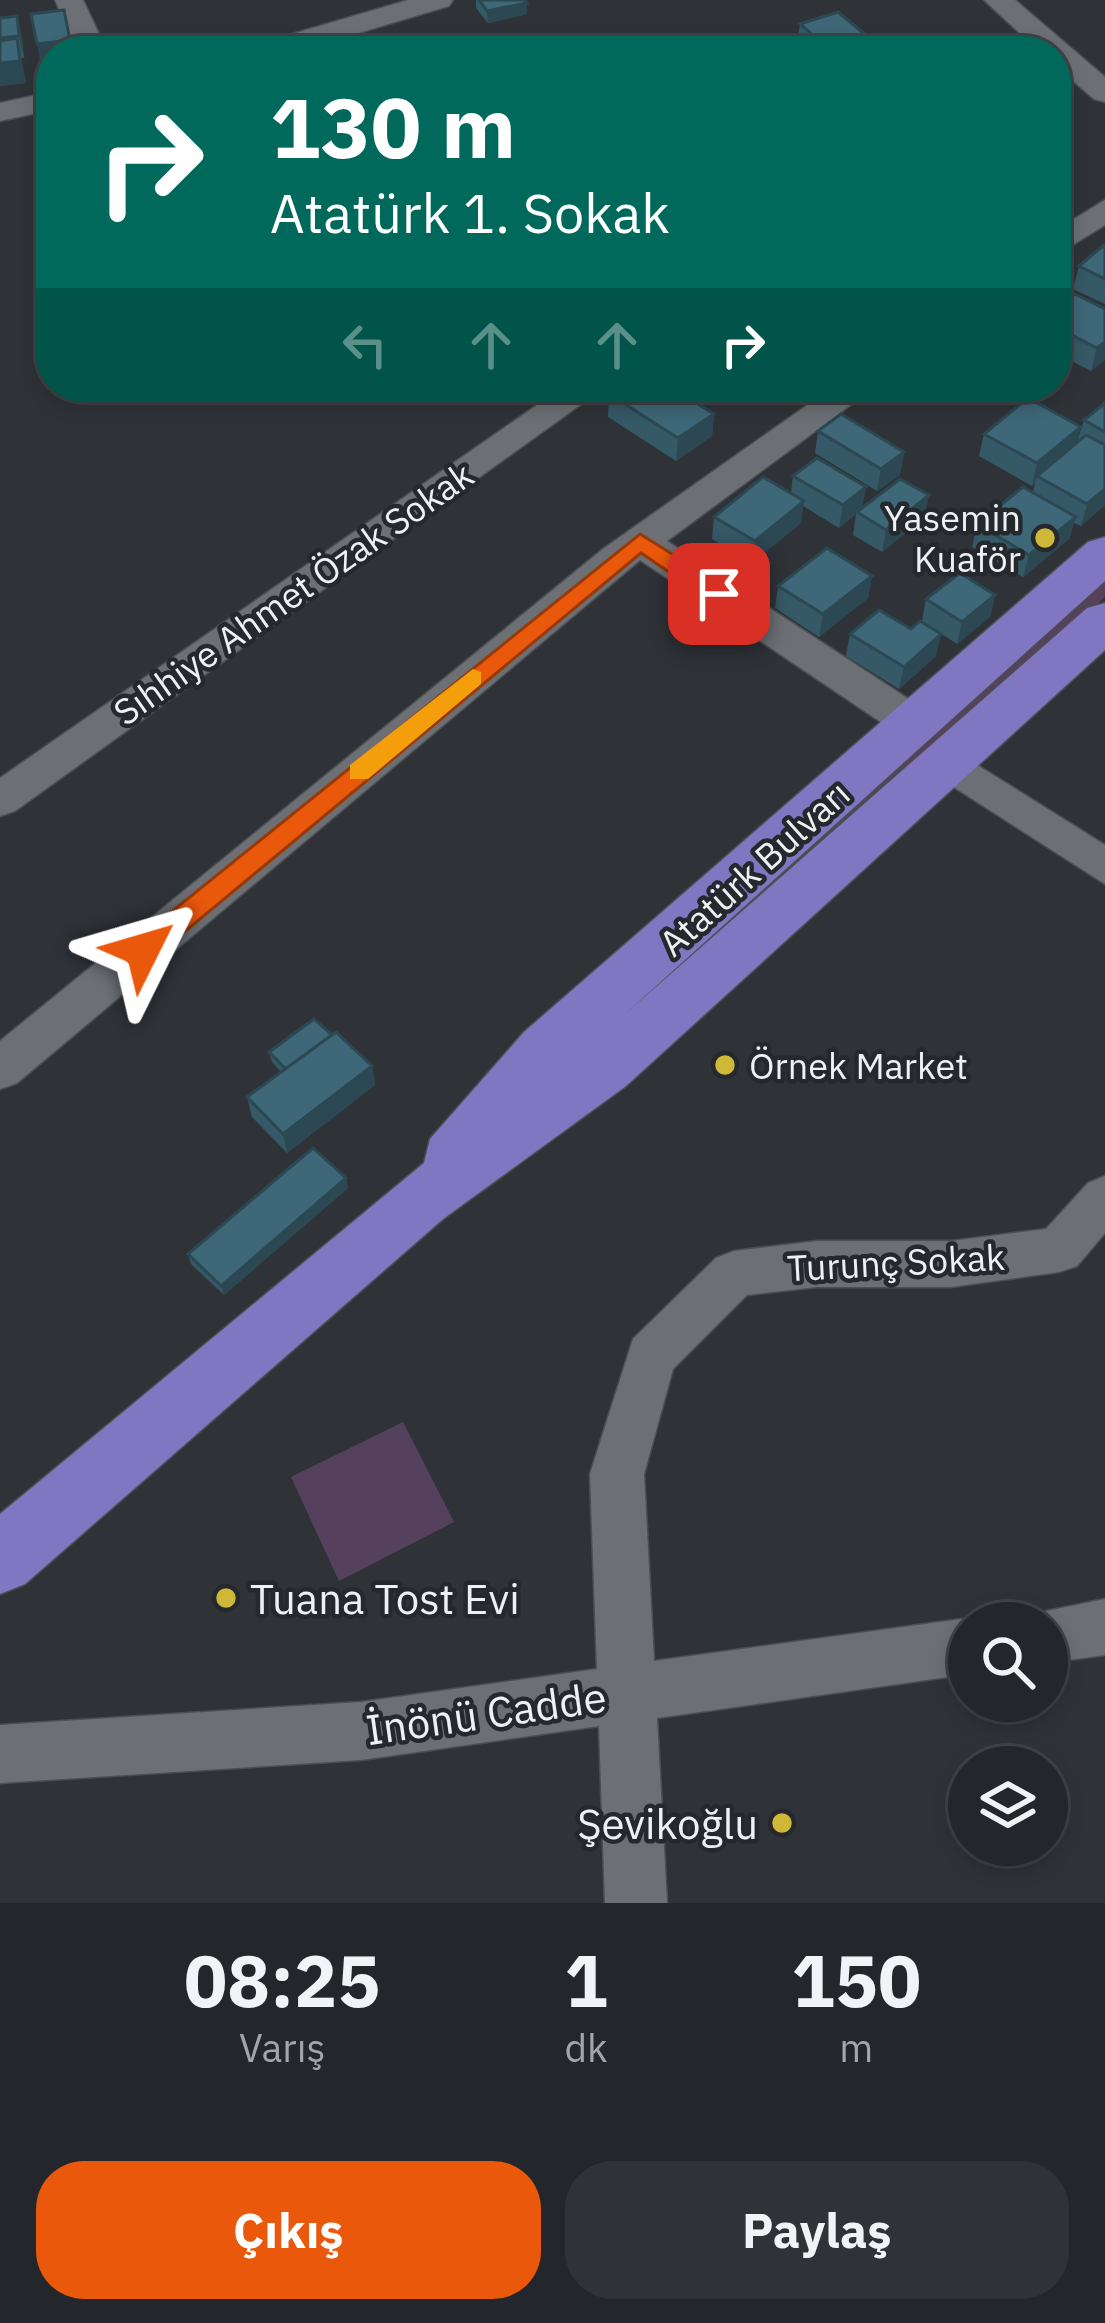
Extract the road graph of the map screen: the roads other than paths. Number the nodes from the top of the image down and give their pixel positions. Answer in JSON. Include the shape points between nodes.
{"nodes":[{"id":1,"x":69,"y":0,"type":"edge"},
{"id":2,"x":439,"y":0,"type":"edge"},
{"id":3,"x":998,"y":0,"type":"edge"},
{"id":4,"x":85,"y":36,"type":"edge"},
{"id":5,"x":317,"y":36,"type":"edge"},
{"id":6,"x":1039,"y":36,"type":"edge"},
{"id":7,"x":1071,"y":63,"type":"edge"},
{"id":8,"x":1105,"y":93,"type":"edge"},
{"id":9,"x":36,"y":104,"type":"edge"},
{"id":10,"x":0,"y":112,"type":"edge"},
{"id":11,"x":1105,"y":210,"type":"edge"},
{"id":12,"x":1071,"y":234,"type":"edge"},
{"id":13,"x":565,"y":402,"type":"edge"},
{"id":14,"x":836,"y":402,"type":"edge"},
{"id":15,"x":640,"y":542,"type":"junction"},
{"id":16,"x":1105,"y":554,"type":"edge"},
{"id":17,"x":1105,"y":622,"type":"edge"},
{"id":18,"x":933,"y":744,"type":"junction"},
{"id":19,"x":0,"y":800,"type":"edge"},
{"id":20,"x":1105,"y":867,"type":"edge"},
{"id":21,"x":0,"y":1069,"type":"edge"},
{"id":22,"x":1105,"y":1198,"type":"edge"},
{"id":23,"x":0,"y":1559,"type":"edge"},
{"id":24,"x":1105,"y":1627,"type":"edge"},
{"id":25,"x":1068,"y":1632,"type":"edge"},
{"id":26,"x":948,"y":1649,"type":"edge"},
{"id":27,"x":622,"y":1694,"type":"junction"},
{"id":28,"x":0,"y":1754,"type":"edge"},
{"id":29,"x":636,"y":1903,"type":"edge"}],
"edges":[{"from":1,"to":4,"type":"street"},
{"from":2,"to":5,"type":"street"},
{"from":3,"to":6,"type":"street"},
{"from":7,"to":8,"type":"street"},
{"from":9,"to":10,"type":"street"},
{"from":11,"to":12,"type":"street"},
{"from":13,"to":19,"type":"street","name":"Sıhhiye Ahmet Özak Sokak"},
{"from":14,"to":15,"type":"street"},
{"from":15,"to":18,"type":"street"},
{"from":15,"to":21,"type":"street"},
{"from":16,"to":18,"type":"main road","name":"Atatürk Bulvarı"},
{"from":17,"to":18,"type":"main road","name":"Atatürk Bulvarı"},
{"from":18,"to":20,"type":"street"},
{"from":18,"to":23,"type":"main road","name":"Atatürk Bulvarı","via":[[605,1068],[421,1200]]},
{"from":22,"to":27,"type":"street","name":"Turunç Sokak","via":[[1059,1250],[952,1264],[817,1264],[734,1274],[651,1356],[616,1474]]},
{"from":24,"to":25,"type":"street"},
{"from":26,"to":27,"type":"street","name":"İnönü Cadde"},
{"from":27,"to":28,"type":"street","name":"İnönü Cadde","via":[[361,1731]]},
{"from":27,"to":29,"type":"street"}]}
